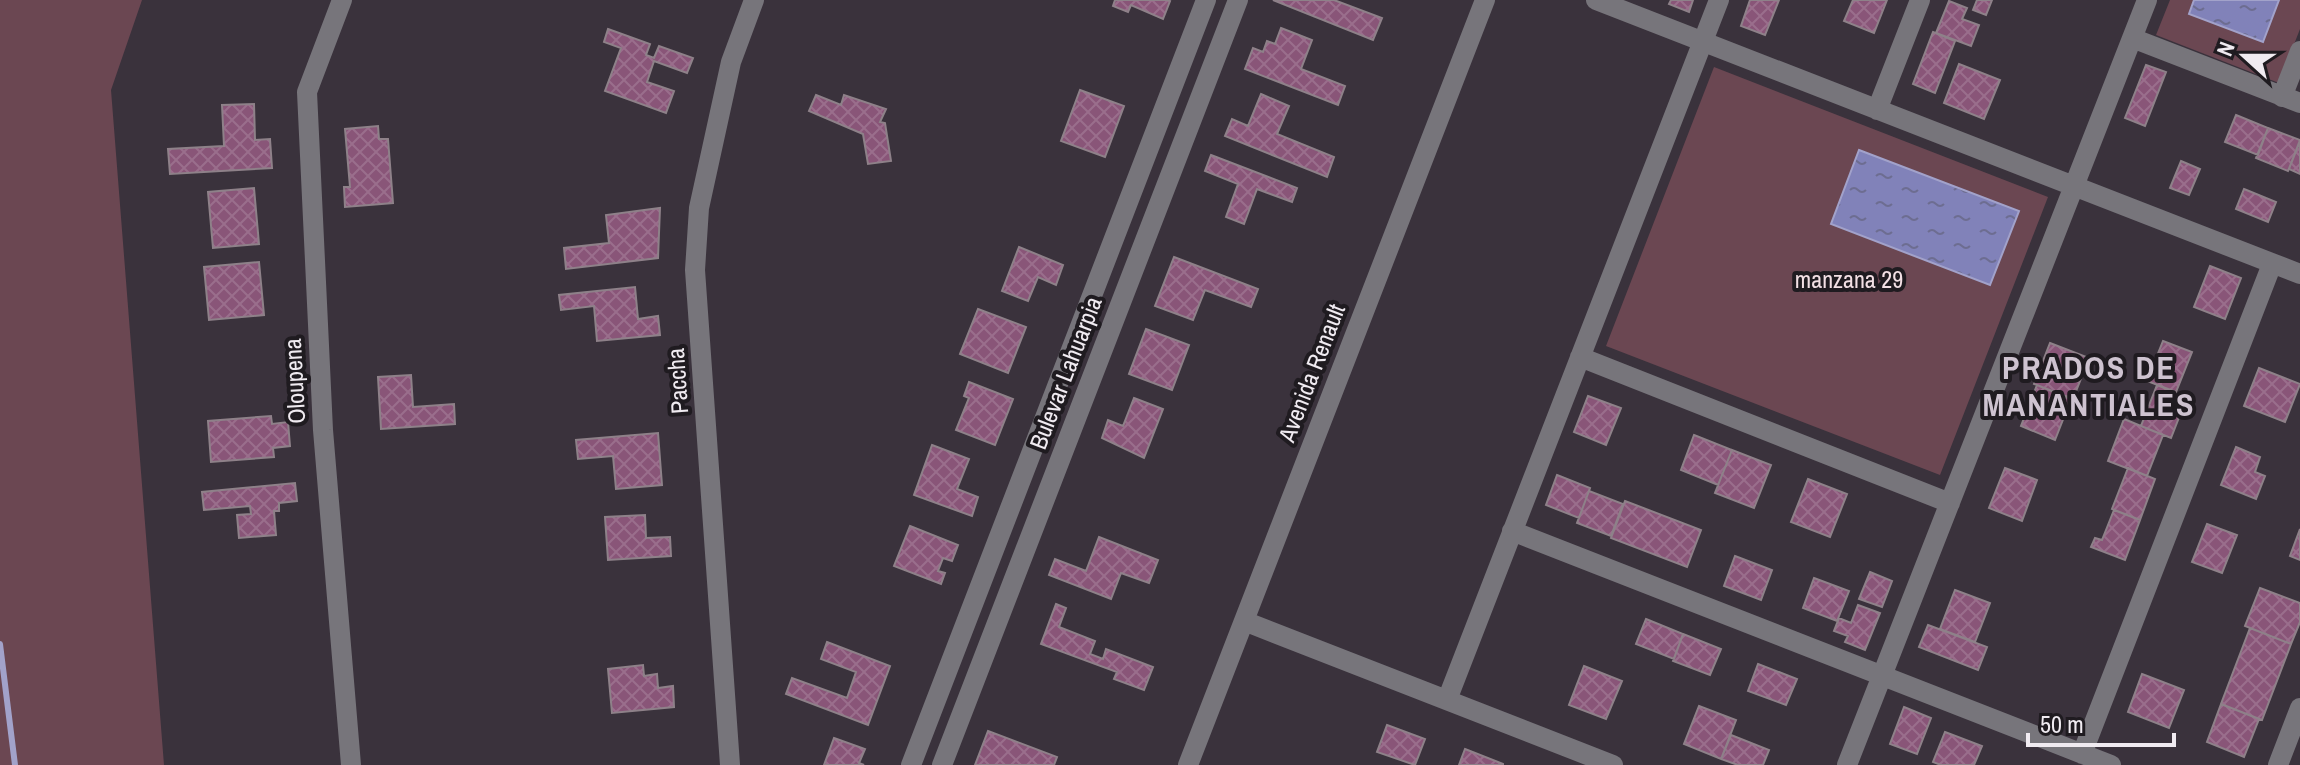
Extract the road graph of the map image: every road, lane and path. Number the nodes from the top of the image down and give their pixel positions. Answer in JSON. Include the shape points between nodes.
{"nodes":[{"id":1,"x":342,"y":0,"type":"edge"},
{"id":2,"x":754,"y":0,"type":"edge"},
{"id":3,"x":1206,"y":0,"type":"edge"},
{"id":4,"x":1238,"y":0,"type":"edge"},
{"id":5,"x":1485,"y":0,"type":"edge"},
{"id":6,"x":1596,"y":0,"type":"edge"},
{"id":7,"x":1719,"y":0,"type":"edge"},
{"id":8,"x":1920,"y":0,"type":"edge"},
{"id":9,"x":2147,"y":0,"type":"edge"},
{"id":10,"x":2132,"y":38,"type":"junction"},
{"id":11,"x":1703,"y":42,"type":"junction"},
{"id":12,"x":2300,"y":51,"type":"edge"},
{"id":13,"x":2291,"y":100,"type":"edge"},
{"id":14,"x":1877,"y":110,"type":"junction"},
{"id":15,"x":2074,"y":186,"type":"junction"},
{"id":16,"x":2272,"y":264,"type":"junction"},
{"id":17,"x":2300,"y":274,"type":"edge"},
{"id":18,"x":1580,"y":357,"type":"junction"},
{"id":19,"x":1950,"y":503,"type":"junction"},
{"id":20,"x":1512,"y":531,"type":"junction"},
{"id":21,"x":1244,"y":621,"type":"junction"},
{"id":22,"x":1882,"y":676,"type":"junction"},
{"id":23,"x":1447,"y":700,"type":"junction"},
{"id":24,"x":2300,"y":708,"type":"edge"},
{"id":25,"x":2082,"y":754,"type":"junction"},
{"id":26,"x":351,"y":765,"type":"edge"},
{"id":27,"x":730,"y":765,"type":"edge"},
{"id":28,"x":911,"y":765,"type":"edge"},
{"id":29,"x":942,"y":765,"type":"edge"},
{"id":30,"x":1188,"y":765,"type":"edge"},
{"id":31,"x":1613,"y":765,"type":"edge"},
{"id":32,"x":1847,"y":765,"type":"edge"},
{"id":33,"x":2111,"y":765,"type":"edge"},
{"id":34,"x":2278,"y":765,"type":"edge"}],
"edges":[{"from":1,"to":26,"type":"street","name":"Oloupena","via":[[307,92],[323,430]]},
{"from":2,"to":27,"type":"street","name":"Paccha","via":[[731,62],[699,208],[695,270]]},
{"from":3,"to":28,"type":"street"},
{"from":4,"to":29,"type":"street","name":"Bulevar Lahuarpia"},
{"from":5,"to":21,"type":"street","name":"Avenida Renault"},
{"from":6,"to":11,"type":"street"},
{"from":7,"to":11,"type":"street"},
{"from":8,"to":14,"type":"street"},
{"from":9,"to":10,"type":"street"},
{"from":10,"to":13,"type":"street"},
{"from":10,"to":15,"type":"street"},
{"from":11,"to":14,"type":"street"},
{"from":11,"to":18,"type":"street"},
{"from":12,"to":13,"type":"street"},
{"from":14,"to":15,"type":"street"},
{"from":15,"to":16,"type":"street"},
{"from":15,"to":19,"type":"street"},
{"from":16,"to":17,"type":"street"},
{"from":16,"to":25,"type":"street"},
{"from":18,"to":19,"type":"street"},
{"from":18,"to":20,"type":"street"},
{"from":19,"to":22,"type":"street"},
{"from":20,"to":22,"type":"street"},
{"from":20,"to":23,"type":"street"},
{"from":21,"to":23,"type":"street"},
{"from":21,"to":30,"type":"street","name":"Avenida Renault"},
{"from":22,"to":25,"type":"street"},
{"from":22,"to":32,"type":"street"},
{"from":23,"to":31,"type":"street"},
{"from":24,"to":34,"type":"street"},
{"from":25,"to":33,"type":"street"}]}
